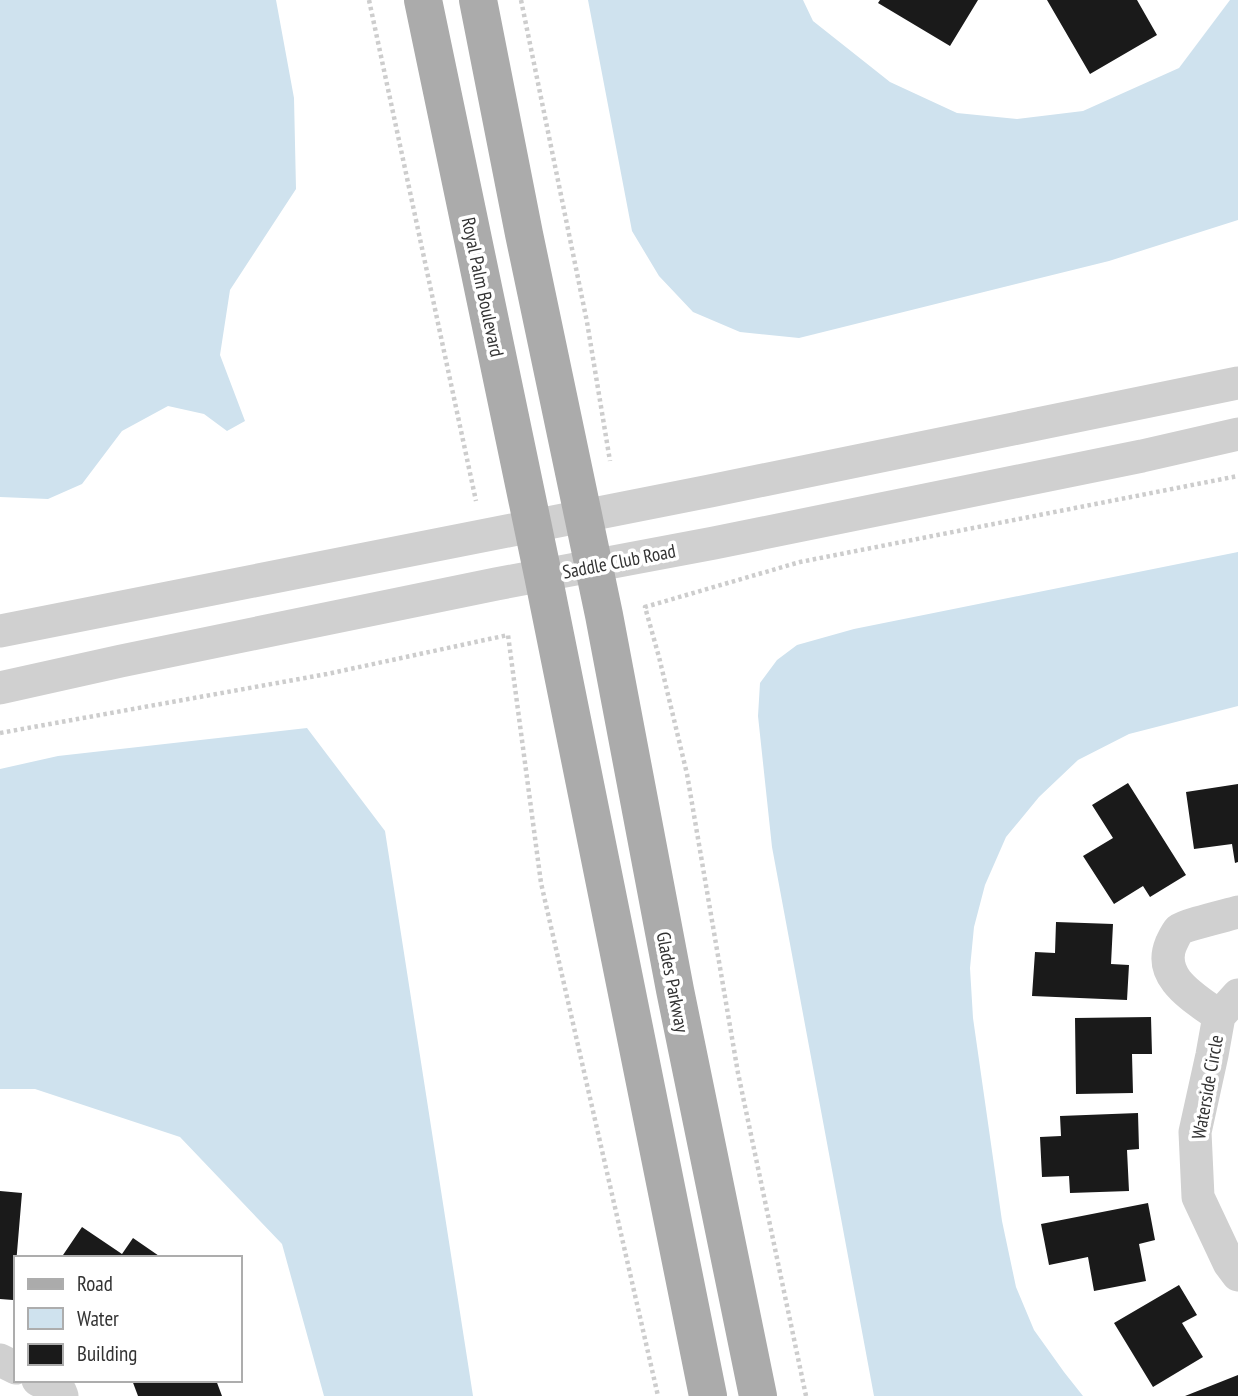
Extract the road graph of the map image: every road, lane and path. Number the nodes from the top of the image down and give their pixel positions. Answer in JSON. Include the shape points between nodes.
{"nodes":[{"id":1,"x":369,"y":0,"type":"edge"},
{"id":2,"x":423,"y":0,"type":"edge"},
{"id":3,"x":478,"y":0,"type":"edge"},
{"id":4,"x":521,"y":0,"type":"edge"},
{"id":5,"x":1238,"y":383,"type":"edge"},
{"id":6,"x":1238,"y":434,"type":"edge"},
{"id":7,"x":610,"y":461,"type":"dead end"},
{"id":8,"x":1238,"y":476,"type":"edge"},
{"id":9,"x":476,"y":501,"type":"dead end"},
{"id":10,"x":584,"y":516,"type":"junction"},
{"id":11,"x":532,"y":526,"type":"junction"},
{"id":12,"x":594,"y":566,"type":"junction"},
{"id":13,"x":543,"y":575,"type":"junction"},
{"id":14,"x":0,"y":631,"type":"edge"},
{"id":15,"x":0,"y":688,"type":"edge"},
{"id":16,"x":0,"y":733,"type":"edge"},
{"id":17,"x":1238,"y":912,"type":"edge"},
{"id":18,"x":1228,"y":1005,"type":"edge"},
{"id":19,"x":1238,"y":1275,"type":"edge"},
{"id":20,"x":42,"y":1382,"type":"edge"},
{"id":21,"x":62,"y":1396,"type":"edge"},
{"id":22,"x":658,"y":1396,"type":"edge"},
{"id":23,"x":708,"y":1396,"type":"edge"},
{"id":24,"x":758,"y":1396,"type":"edge"},
{"id":25,"x":806,"y":1396,"type":"edge"}],
"edges":[{"from":1,"to":9,"type":"path"},
{"from":2,"to":11,"type":"main road","name":"Royal Palm Boulevard"},
{"from":3,"to":10,"type":"main road"},
{"from":4,"to":7,"type":"path","via":[[587,322]]},
{"from":5,"to":10,"type":"street"},
{"from":6,"to":12,"type":"street","name":"Saddle Club Road"},
{"from":8,"to":25,"type":"path","via":[[800,562],[645,607],[687,774],[738,1073]]},
{"from":10,"to":11,"type":"street"},
{"from":10,"to":12,"type":"main road"},
{"from":11,"to":13,"type":"main road","name":"Royal Palm Boulevard"},
{"from":11,"to":14,"type":"street"},
{"from":12,"to":13,"type":"street","name":"Saddle Club Road"},
{"from":12,"to":24,"type":"main road","name":"Glades Parkway","via":[[674,990]]},
{"from":13,"to":15,"type":"street","name":"Saddle Club Road"},
{"from":13,"to":23,"type":"main road"},
{"from":16,"to":22,"type":"path","via":[[327,674],[508,635],[541,883]]},
{"from":17,"to":18,"type":"street","name":"Waterside Circle","via":[[1180,928],[1167,955],[1171,975],[1195,998]]},
{"from":18,"to":19,"type":"street","name":"Waterside Circle","via":[[1195,1132],[1198,1197]]},
{"from":20,"to":21,"type":"street"}]}
